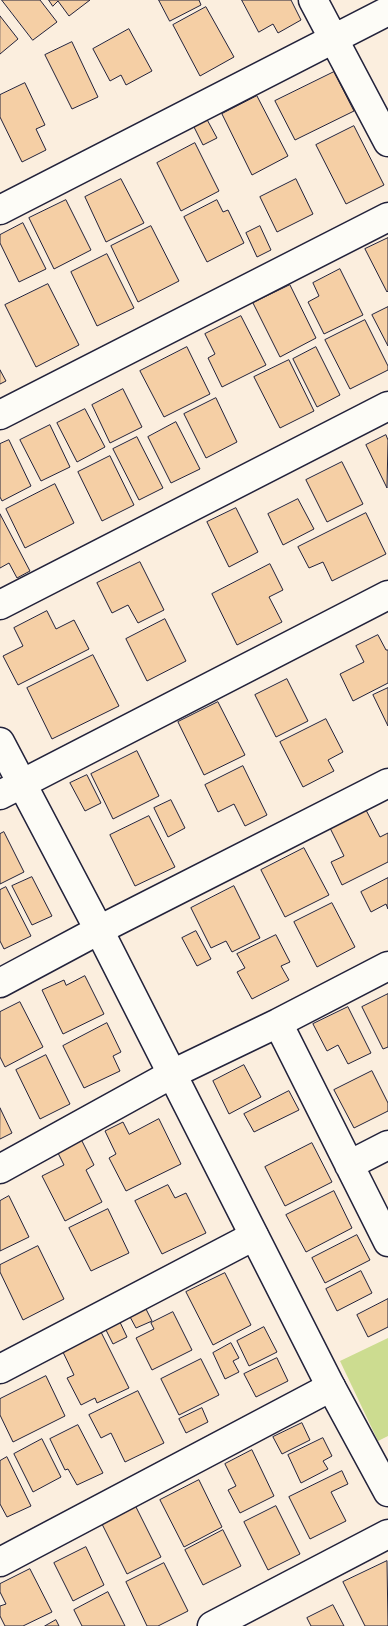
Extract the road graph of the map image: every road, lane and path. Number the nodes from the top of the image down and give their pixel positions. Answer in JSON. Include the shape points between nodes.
{"nodes":[{"id":1,"x":313,"y":0,"type":"edge"},
{"id":2,"x":388,"y":11,"type":"edge"},
{"id":3,"x":334,"y":38,"type":"junction"},
{"id":4,"x":388,"y":142,"type":"edge"},
{"id":5,"x":0,"y":210,"type":"edge"},
{"id":6,"x":388,"y":217,"type":"edge"},
{"id":7,"x":388,"y":406,"type":"edge"},
{"id":8,"x":0,"y":415,"type":"edge"},
{"id":9,"x":388,"y":595,"type":"edge"},
{"id":10,"x":0,"y":605,"type":"edge"},
{"id":11,"x":0,"y":742,"type":"edge"},
{"id":12,"x":388,"y":783,"type":"edge"},
{"id":13,"x":11,"y":789,"type":"edge"},
{"id":14,"x":99,"y":930,"type":"junction"},
{"id":15,"x":388,"y":966,"type":"edge"},
{"id":16,"x":0,"y":983,"type":"edge"},
{"id":17,"x":278,"y":1023,"type":"junction"},
{"id":18,"x":172,"y":1074,"type":"junction"},
{"id":19,"x":388,"y":1145,"type":"edge"},
{"id":20,"x":349,"y":1164,"type":"junction"},
{"id":21,"x":0,"y":1169,"type":"edge"},
{"id":22,"x":254,"y":1236,"type":"junction"},
{"id":23,"x":388,"y":1242,"type":"edge"},
{"id":24,"x":0,"y":1369,"type":"edge"},
{"id":25,"x":331,"y":1387,"type":"junction"},
{"id":26,"x":388,"y":1492,"type":"edge"},
{"id":27,"x":388,"y":1534,"type":"edge"},
{"id":28,"x":0,"y":1562,"type":"edge"},
{"id":29,"x":212,"y":1626,"type":"edge"}],
"edges":[{"from":1,"to":3,"type":"street"},
{"from":2,"to":3,"type":"street"},
{"from":3,"to":4,"type":"street"},
{"from":3,"to":5,"type":"street"},
{"from":6,"to":8,"type":"street"},
{"from":7,"to":10,"type":"street"},
{"from":9,"to":13,"type":"street"},
{"from":11,"to":13,"type":"street"},
{"from":12,"to":14,"type":"street"},
{"from":13,"to":14,"type":"street"},
{"from":14,"to":16,"type":"street"},
{"from":14,"to":18,"type":"street"},
{"from":15,"to":17,"type":"street"},
{"from":17,"to":18,"type":"street"},
{"from":17,"to":20,"type":"street"},
{"from":18,"to":21,"type":"street"},
{"from":18,"to":22,"type":"street"},
{"from":19,"to":20,"type":"street"},
{"from":20,"to":23,"type":"street"},
{"from":22,"to":24,"type":"street"},
{"from":22,"to":25,"type":"street"},
{"from":25,"to":26,"type":"street"},
{"from":25,"to":28,"type":"street"},
{"from":27,"to":29,"type":"street"}]}
